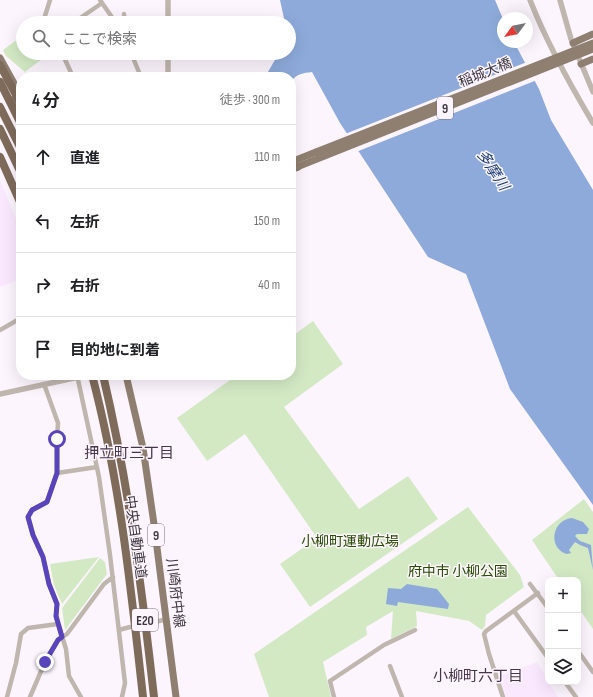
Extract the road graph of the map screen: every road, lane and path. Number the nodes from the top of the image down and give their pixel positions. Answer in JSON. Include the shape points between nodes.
{"nodes":[{"id":1,"x":50,"y":0,"type":"edge"},
{"id":2,"x":168,"y":0,"type":"edge"},
{"id":3,"x":530,"y":0,"type":"edge"},
{"id":4,"x":560,"y":0,"type":"edge"},
{"id":5,"x":101,"y":1,"type":"edge"},
{"id":6,"x":45,"y":16,"type":"edge"},
{"id":7,"x":82,"y":16,"type":"edge"},
{"id":8,"x":111,"y":16,"type":"edge"},
{"id":9,"x":168,"y":16,"type":"edge"},
{"id":10,"x":593,"y":34,"type":"edge"},
{"id":11,"x":573,"y":43,"type":"junction"},
{"id":12,"x":593,"y":43,"type":"edge"},
{"id":13,"x":593,"y":49,"type":"edge"},
{"id":14,"x":0,"y":58,"type":"edge"},
{"id":15,"x":593,"y":59,"type":"edge"},
{"id":16,"x":65,"y":60,"type":"edge"},
{"id":17,"x":134,"y":60,"type":"edge"},
{"id":18,"x":168,"y":60,"type":"edge"},
{"id":19,"x":581,"y":64,"type":"junction"},
{"id":20,"x":0,"y":65,"type":"edge"},
{"id":21,"x":0,"y":72,"type":"edge"},
{"id":22,"x":71,"y":72,"type":"edge"},
{"id":23,"x":138,"y":72,"type":"edge"},
{"id":24,"x":168,"y":72,"type":"edge"},
{"id":25,"x":0,"y":82,"type":"edge"},
{"id":26,"x":16,"y":87,"type":"edge"},
{"id":27,"x":593,"y":92,"type":"edge"},
{"id":28,"x":16,"y":99,"type":"edge"},
{"id":29,"x":16,"y":101,"type":"edge"},
{"id":30,"x":0,"y":107,"type":"edge"},
{"id":31,"x":16,"y":114,"type":"edge"},
{"id":32,"x":593,"y":123,"type":"edge"},
{"id":33,"x":0,"y":129,"type":"edge"},
{"id":34,"x":16,"y":139,"type":"edge"},
{"id":35,"x":0,"y":157,"type":"edge"},
{"id":36,"x":16,"y":163,"type":"edge"},
{"id":37,"x":0,"y":164,"type":"edge"},
{"id":38,"x":296,"y":165,"type":"edge"},
{"id":39,"x":296,"y":165,"type":"edge"},
{"id":40,"x":16,"y":193,"type":"edge"},
{"id":41,"x":16,"y":200,"type":"edge"},
{"id":42,"x":16,"y":321,"type":"edge"},
{"id":43,"x":0,"y":330,"type":"edge"},
{"id":44,"x":54,"y":380,"type":"edge"},
{"id":45,"x":78,"y":380,"type":"edge"},
{"id":46,"x":93,"y":380,"type":"edge"},
{"id":47,"x":104,"y":380,"type":"edge"},
{"id":48,"x":127,"y":380,"type":"edge"},
{"id":49,"x":44,"y":384,"type":"junction"},
{"id":50,"x":0,"y":394,"type":"edge"},
{"id":51,"x":97,"y":467,"type":"junction"},
{"id":52,"x":57,"y":473,"type":"junction"},
{"id":53,"x":113,"y":578,"type":"junction"},
{"id":54,"x":530,"y":584,"type":"dead end"},
{"id":55,"x":538,"y":593,"type":"junction"},
{"id":56,"x":545,"y":604,"type":"edge"},
{"id":57,"x":514,"y":611,"type":"junction"},
{"id":58,"x":167,"y":619,"type":"junction"},
{"id":59,"x":151,"y":623,"type":"dead end"},
{"id":60,"x":58,"y":624,"type":"junction"},
{"id":61,"x":130,"y":627,"type":"dead end"},
{"id":62,"x":119,"y":630,"type":"junction"},
{"id":63,"x":415,"y":630,"type":"dead end"},
{"id":64,"x":62,"y":637,"type":"junction"},
{"id":65,"x":545,"y":654,"type":"edge"},
{"id":66,"x":581,"y":655,"type":"edge"},
{"id":67,"x":390,"y":666,"type":"dead end"},
{"id":68,"x":593,"y":672,"type":"edge"},
{"id":69,"x":567,"y":685,"type":"edge"},
{"id":70,"x":7,"y":697,"type":"edge"},
{"id":71,"x":30,"y":697,"type":"edge"},
{"id":72,"x":81,"y":697,"type":"edge"},
{"id":73,"x":122,"y":697,"type":"edge"},
{"id":74,"x":143,"y":697,"type":"edge"},
{"id":75,"x":154,"y":697,"type":"edge"},
{"id":76,"x":176,"y":697,"type":"edge"},
{"id":77,"x":334,"y":697,"type":"edge"},
{"id":78,"x":402,"y":697,"type":"edge"},
{"id":79,"x":503,"y":697,"type":"edge"},
{"id":80,"x":576,"y":697,"type":"edge"}],
"edges":[{"from":1,"to":6,"type":"street"},
{"from":2,"to":9,"type":"street"},
{"from":3,"to":32,"type":"street","via":[[557,59]]},
{"from":4,"to":11,"type":"street"},
{"from":5,"to":7,"type":"street"},
{"from":5,"to":8,"type":"street"},
{"from":10,"to":11,"type":"main road"},
{"from":11,"to":19,"type":"street"},
{"from":12,"to":38,"type":"main road","name":"稲城大橋","number":"9","bridge":true},
{"from":13,"to":39,"type":"main road","name":"稲城大橋","number":"9","bridge":true},
{"from":14,"to":26,"type":"main road"},
{"from":15,"to":19,"type":"main road"},
{"from":16,"to":22,"type":"street"},
{"from":17,"to":23,"type":"street"},
{"from":18,"to":24,"type":"street"},
{"from":19,"to":27,"type":"street"},
{"from":20,"to":28,"type":"highway"},
{"from":21,"to":29,"type":"main road"},
{"from":25,"to":31,"type":"highway"},
{"from":30,"to":34,"type":"highway"},
{"from":33,"to":36,"type":"highway"},
{"from":35,"to":40,"type":"highway"},
{"from":37,"to":41,"type":"street"},
{"from":42,"to":43,"type":"street"},
{"from":44,"to":49,"type":"street"},
{"from":45,"to":51,"type":"street"},
{"from":46,"to":74,"type":"highway","name":"中央自動車道","number":"E20","via":[[110,454],[127,554]]},
{"from":47,"to":75,"type":"highway","name":"中央自動車道","number":"E20","via":[[121,456],[131,516]]},
{"from":48,"to":58,"type":"main road","name":"川崎府中線","number":"9","via":[[143,448]]},
{"from":49,"to":50,"type":"street"},
{"from":49,"to":52,"type":"street","via":[[58,423]]},
{"from":51,"to":52,"type":"street"},
{"from":51,"to":53,"type":"street"},
{"from":52,"to":60,"type":"street","via":[[47,502],[32,510],[28,517],[57,604]]},
{"from":53,"to":62,"type":"street"},
{"from":53,"to":64,"type":"street","via":[[104,584],[67,634]]},
{"from":54,"to":55,"type":"street"},
{"from":55,"to":56,"type":"street"},
{"from":55,"to":57,"type":"street"},
{"from":57,"to":65,"type":"street"},
{"from":57,"to":79,"type":"street","via":[[484,634]]},
{"from":58,"to":59,"type":"street"},
{"from":58,"to":76,"type":"main road","name":"川崎府中線","number":"9"},
{"from":60,"to":64,"type":"street"},
{"from":60,"to":70,"type":"street","via":[[28,628],[21,634]]},
{"from":61,"to":62,"type":"street"},
{"from":62,"to":73,"type":"street","via":[[125,683]]},
{"from":63,"to":77,"type":"street","via":[[384,645],[330,681]]},
{"from":64,"to":71,"type":"street","via":[[45,662]]},
{"from":64,"to":72,"type":"street","via":[[69,676]]},
{"from":66,"to":68,"type":"street"},
{"from":67,"to":78,"type":"street"},
{"from":69,"to":80,"type":"street"}]}
